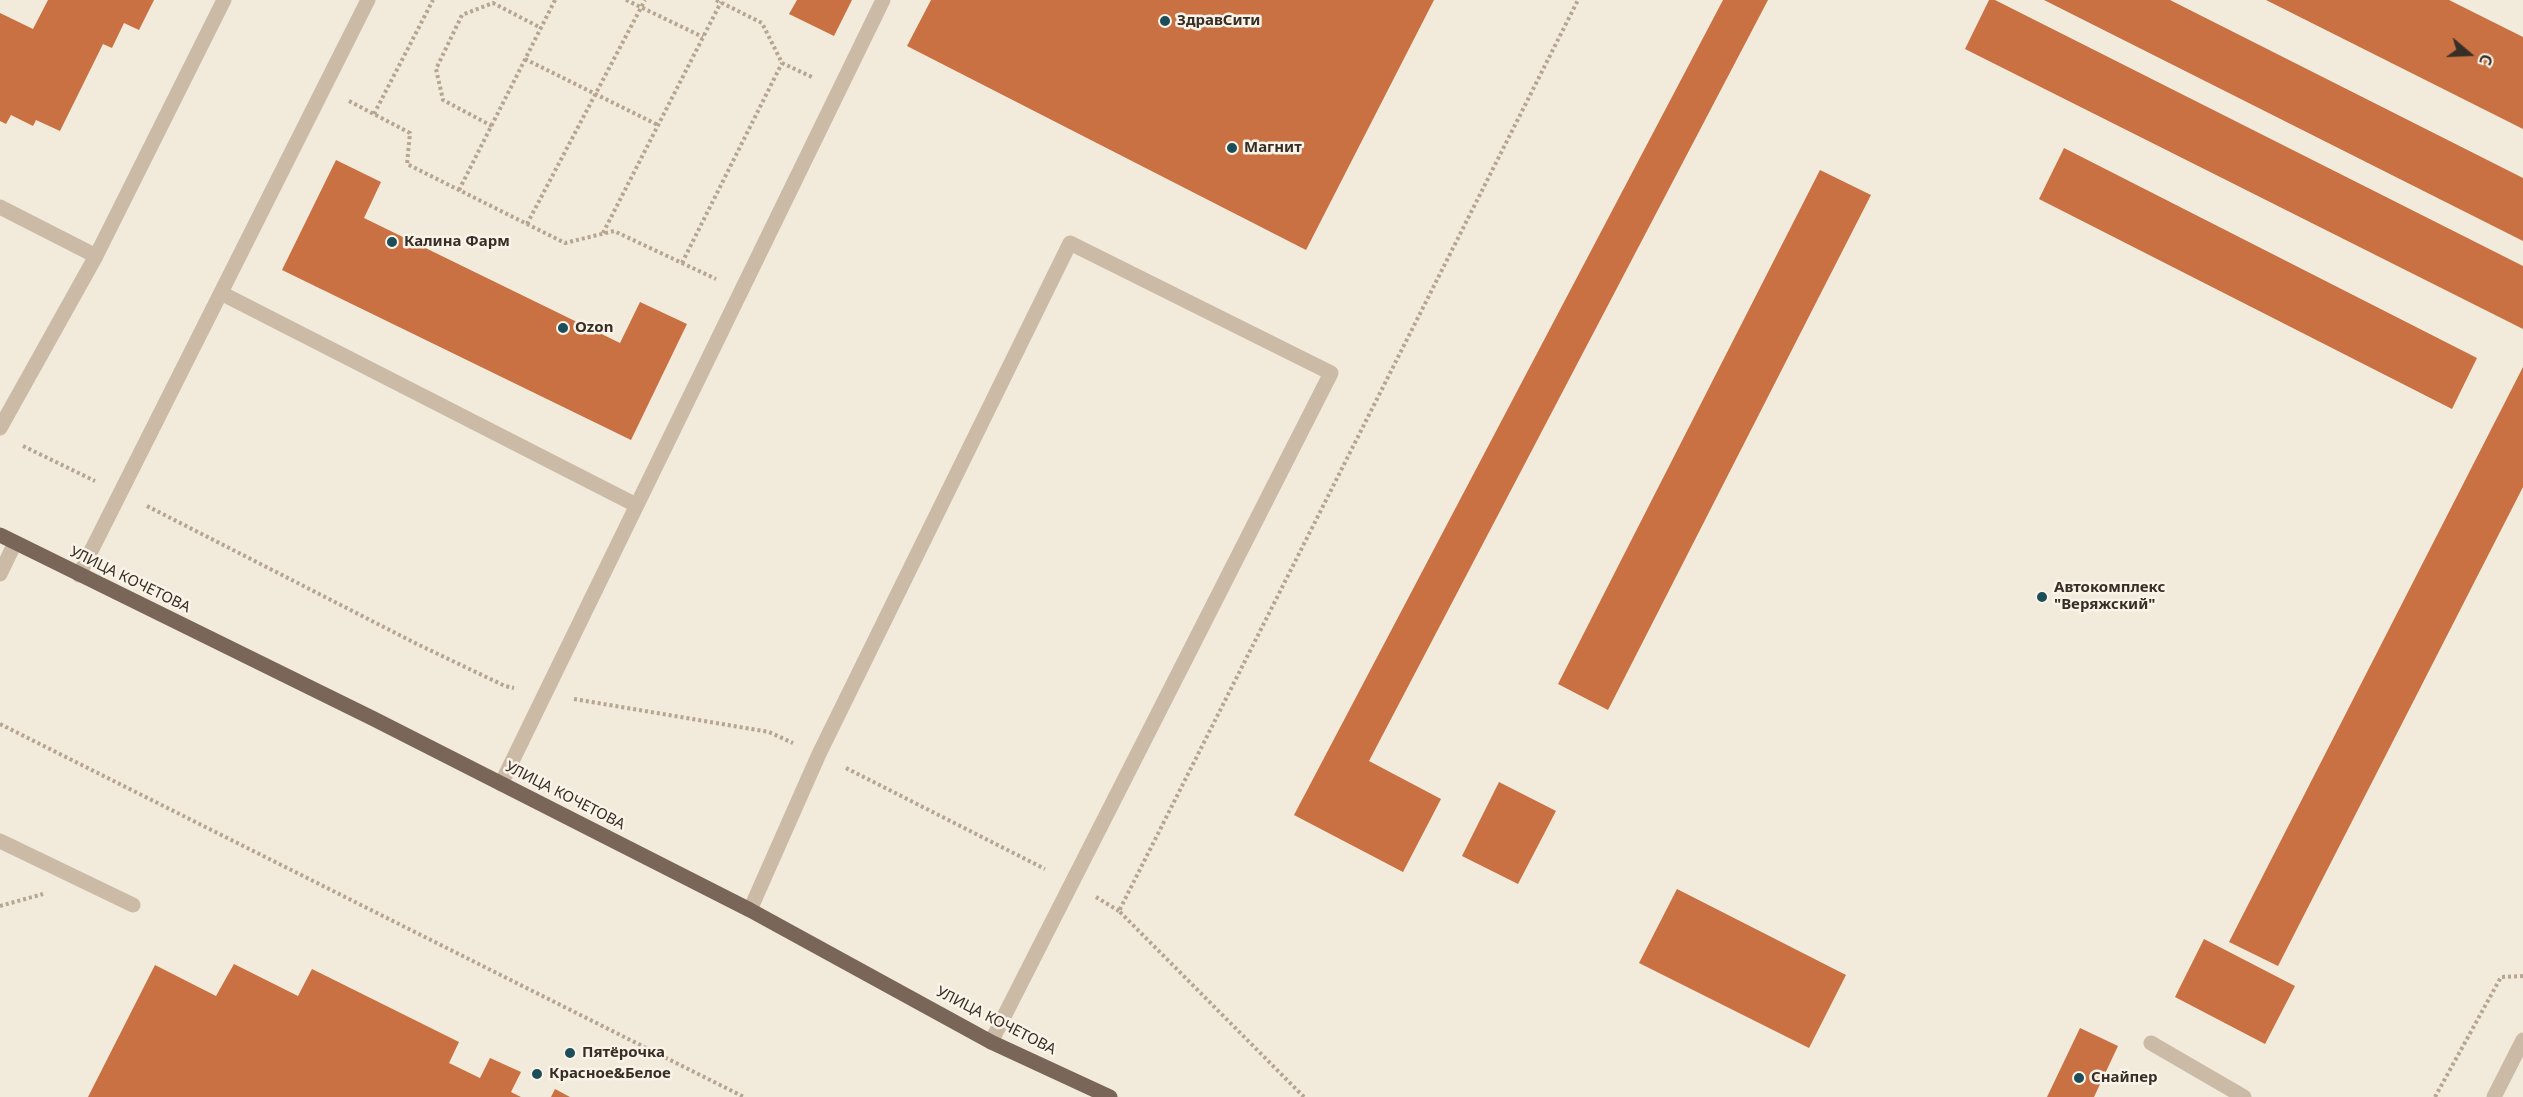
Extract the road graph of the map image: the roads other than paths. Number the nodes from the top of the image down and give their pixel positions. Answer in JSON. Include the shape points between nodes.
{"nodes":[{"id":1,"x":224,"y":0,"type":"edge"},
{"id":2,"x":368,"y":0,"type":"edge"},
{"id":3,"x":883,"y":0,"type":"edge"},
{"id":4,"x":0,"y":207,"type":"edge"},
{"id":5,"x":96,"y":256,"type":"junction"},
{"id":6,"x":221,"y":293,"type":"junction"},
{"id":7,"x":0,"y":428,"type":"edge"},
{"id":8,"x":636,"y":505,"type":"junction"},
{"id":9,"x":0,"y":535,"type":"edge"},
{"id":10,"x":15,"y":543,"type":"junction"},
{"id":11,"x":0,"y":574,"type":"edge"},
{"id":12,"x":79,"y":575,"type":"junction"},
{"id":13,"x":501,"y":784,"type":"junction"},
{"id":14,"x":0,"y":841,"type":"edge"},
{"id":15,"x":133,"y":905,"type":"dead end"},
{"id":16,"x":750,"y":910,"type":"junction"},
{"id":17,"x":2523,"y":1040,"type":"edge"},
{"id":18,"x":991,"y":1042,"type":"junction"},
{"id":19,"x":2151,"y":1043,"type":"dead end"},
{"id":20,"x":1110,"y":1097,"type":"edge"},
{"id":21,"x":2244,"y":1097,"type":"edge"},
{"id":22,"x":2494,"y":1097,"type":"edge"}],
"edges":[{"from":1,"to":5,"type":"street"},
{"from":2,"to":6,"type":"street"},
{"from":3,"to":8,"type":"street"},
{"from":4,"to":5,"type":"street"},
{"from":5,"to":7,"type":"street"},
{"from":6,"to":8,"type":"street"},
{"from":6,"to":12,"type":"street"},
{"from":8,"to":13,"type":"street"},
{"from":9,"to":10,"type":"main road","name":"УЛИЦА КОЧЕТОВА"},
{"from":10,"to":11,"type":"street"},
{"from":10,"to":12,"type":"main road","name":"УЛИЦА КОЧЕТОВА"},
{"from":12,"to":13,"type":"main road","name":"УЛИЦА КОЧЕТОВА"},
{"from":13,"to":16,"type":"main road","name":"УЛИЦА КОЧЕТОВА"},
{"from":14,"to":15,"type":"street"},
{"from":16,"to":18,"type":"main road","name":"УЛИЦА КОЧЕТОВА"},
{"from":16,"to":18,"type":"street","via":[[819,754],[1070,243],[1330,373]]},
{"from":17,"to":22,"type":"street"},
{"from":18,"to":20,"type":"main road","name":"УЛИЦА КОЧЕТОВА"},
{"from":19,"to":21,"type":"street"}]}
